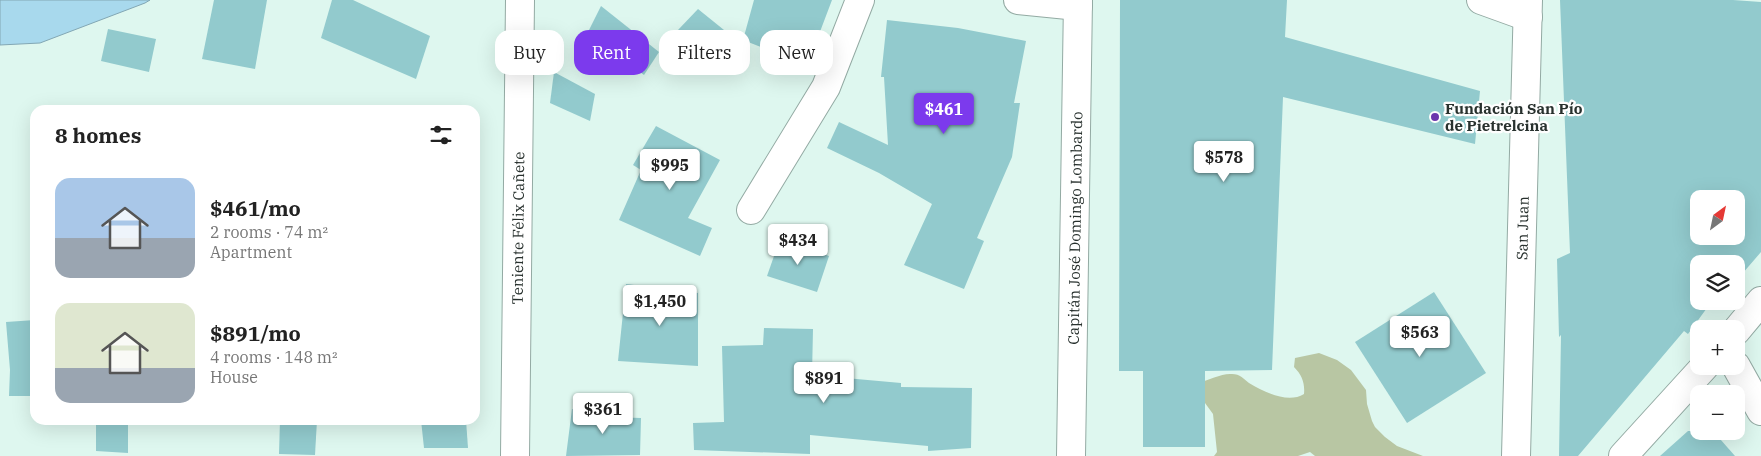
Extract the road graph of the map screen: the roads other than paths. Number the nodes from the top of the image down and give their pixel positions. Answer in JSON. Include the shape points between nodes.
{"nodes":[{"id":1,"x":520,"y":0,"type":"edge"},
{"id":2,"x":860,"y":0,"type":"edge"},
{"id":3,"x":1018,"y":0,"type":"edge"},
{"id":4,"x":1481,"y":0,"type":"edge"},
{"id":5,"x":1078,"y":3,"type":"edge"},
{"id":6,"x":1528,"y":8,"type":"edge"},
{"id":7,"x":750,"y":210,"type":"dead end"},
{"id":8,"x":1761,"y":301,"type":"edge"},
{"id":9,"x":1745,"y":320,"type":"edge"},
{"id":10,"x":1697,"y":375,"type":"edge"},
{"id":11,"x":1741,"y":375,"type":"edge"},
{"id":12,"x":1761,"y":411,"type":"edge"},
{"id":13,"x":515,"y":456,"type":"edge"},
{"id":14,"x":1071,"y":456,"type":"edge"},
{"id":15,"x":1516,"y":456,"type":"edge"},
{"id":16,"x":1623,"y":456,"type":"edge"}],
"edges":[{"from":1,"to":13,"type":"street","name":"Teniente Félix Cañete"},
{"from":2,"to":7,"type":"street","via":[[826,87]]},
{"from":3,"to":5,"type":"street"},
{"from":4,"to":6,"type":"street"},
{"from":5,"to":14,"type":"street","name":"Capitán José Domingo Lombardo"},
{"from":6,"to":15,"type":"street","name":"San Juan"},
{"from":8,"to":9,"type":"street"},
{"from":10,"to":16,"type":"street"},
{"from":11,"to":12,"type":"street"}]}
